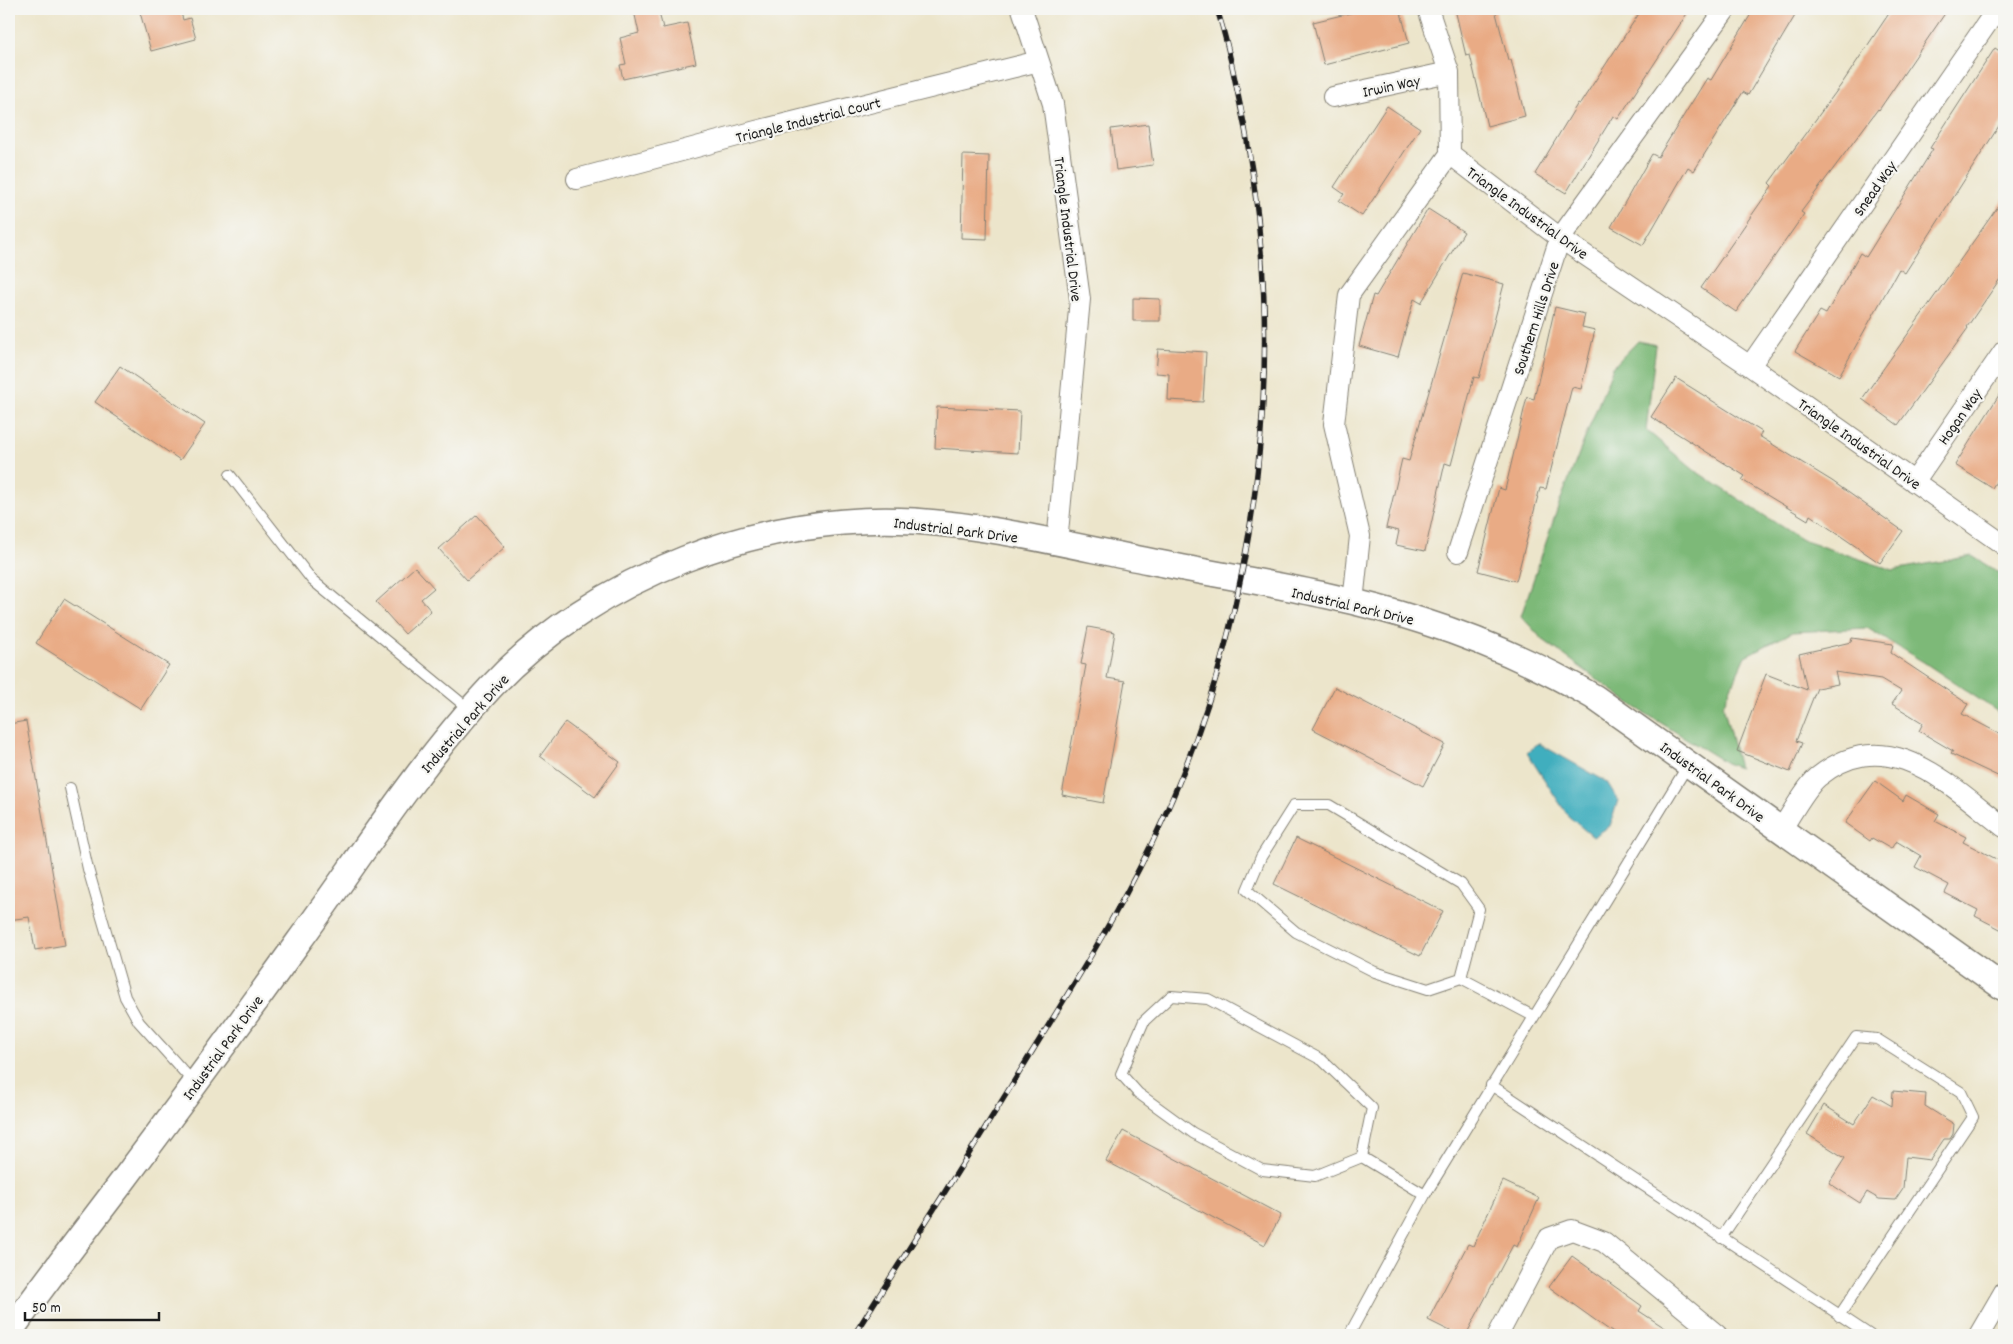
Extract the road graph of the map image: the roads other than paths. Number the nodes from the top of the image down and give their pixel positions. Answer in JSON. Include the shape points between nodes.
{"nodes":[{"id":1,"x":1022,"y":9,"type":"edge"},
{"id":2,"x":1428,"y":9,"type":"edge"},
{"id":3,"x":1726,"y":9,"type":"edge"},
{"id":4,"x":1997,"y":9,"type":"edge"},
{"id":5,"x":1040,"y":61,"type":"junction"},
{"id":6,"x":1450,"y":72,"type":"junction"},
{"id":7,"x":1334,"y":98,"type":"dead end"},
{"id":8,"x":1450,"y":154,"type":"junction"},
{"id":9,"x":577,"y":179,"type":"dead end"},
{"id":10,"x":1560,"y":238,"type":"junction"},
{"id":11,"x":2004,"y":351,"type":"edge"},
{"id":12,"x":1750,"y":366,"type":"junction"},
{"id":13,"x":230,"y":475,"type":"dead end"},
{"id":14,"x":1914,"y":482,"type":"junction"},
{"id":15,"x":1057,"y":543,"type":"junction"},
{"id":16,"x":2004,"y":545,"type":"edge"},
{"id":17,"x":1458,"y":552,"type":"dead end"},
{"id":18,"x":1353,"y":602,"type":"junction"},
{"id":19,"x":471,"y":711,"type":"junction"},
{"id":20,"x":1688,"y":764,"type":"junction"},
{"id":21,"x":70,"y":788,"type":"dead end"},
{"id":22,"x":2004,"y":827,"type":"edge"},
{"id":23,"x":1781,"y":830,"type":"junction"},
{"id":24,"x":1461,"y":978,"type":"junction"},
{"id":25,"x":2004,"y":988,"type":"edge"},
{"id":26,"x":1532,"y":1016,"type":"junction"},
{"id":27,"x":195,"y":1085,"type":"junction"},
{"id":28,"x":1491,"y":1085,"type":"junction"},
{"id":29,"x":1362,"y":1157,"type":"junction"},
{"id":30,"x":1425,"y":1195,"type":"junction"},
{"id":31,"x":1721,"y":1238,"type":"junction"},
{"id":32,"x":2004,"y":1292,"type":"edge"},
{"id":33,"x":1840,"y":1316,"type":"junction"},
{"id":34,"x":9,"y":1333,"type":"edge"},
{"id":35,"x":1349,"y":1335,"type":"edge"},
{"id":36,"x":1498,"y":1335,"type":"edge"},
{"id":37,"x":1717,"y":1335,"type":"edge"},
{"id":38,"x":1870,"y":1335,"type":"edge"},
{"id":39,"x":1979,"y":1335,"type":"edge"}],
"edges":[{"from":1,"to":5,"type":"street","name":"Triangle Industrial Drive"},
{"from":2,"to":6,"type":"street"},
{"from":3,"to":10,"type":"street","name":"Southern Hills Drive"},
{"from":4,"to":12,"type":"street","name":"Snead Way"},
{"from":5,"to":9,"type":"street","name":"Triangle Industrial Court"},
{"from":5,"to":15,"type":"street","name":"Triangle Industrial Drive","via":[[1053,104],[1080,300]]},
{"from":6,"to":7,"type":"street","name":"Irwin Way"},
{"from":6,"to":8,"type":"street"},
{"from":8,"to":10,"type":"street","name":"Triangle Industrial Drive"},
{"from":8,"to":18,"type":"street","name":"Triangle Industrial Drive","via":[[1349,295],[1334,424],[1360,536]]},
{"from":10,"to":12,"type":"street","name":"Triangle Industrial Drive"},
{"from":10,"to":17,"type":"street","name":"Southern Hills Drive"},
{"from":11,"to":14,"type":"street","name":"Hogan Way"},
{"from":12,"to":14,"type":"street","name":"Triangle Industrial Drive"},
{"from":13,"to":19,"type":"lane","via":[[312,580]]},
{"from":14,"to":16,"type":"street","name":"Triangle Industrial Drive"},
{"from":15,"to":18,"type":"street","name":"Industrial Park Drive"},
{"from":15,"to":19,"type":"street","name":"Industrial Park Drive","via":[[959,526],[886,520],[808,526],[730,543],[635,582],[579,614],[494,685]]},
{"from":18,"to":20,"type":"street","name":"Industrial Park Drive","via":[[1477,640],[1555,674],[1594,697]]},
{"from":19,"to":27,"type":"street","name":"Industrial Park Drive","via":[[442,743]]},
{"from":20,"to":23,"type":"street","name":"Industrial Park Drive"},
{"from":20,"to":26,"type":"lane"},
{"from":21,"to":27,"type":"lane","via":[[88,870],[125,997],[138,1022]]},
{"from":22,"to":23,"type":"street","via":[[1931,771],[1903,758],[1870,754],[1843,760],[1816,778]]},
{"from":23,"to":25,"type":"street","name":"Industrial Park Drive"},
{"from":24,"to":24,"type":"lane","via":[[1479,909],[1461,884],[1329,805],[1294,806],[1261,857],[1248,890],[1296,932],[1375,972],[1428,990]]},
{"from":24,"to":26,"type":"lane"},
{"from":26,"to":28,"type":"lane"},
{"from":27,"to":34,"type":"street","name":"Industrial Park Drive"},
{"from":28,"to":30,"type":"lane"},
{"from":28,"to":31,"type":"lane"},
{"from":29,"to":29,"type":"lane","via":[[1315,1176],[1262,1170],[1193,1133],[1138,1093],[1122,1074],[1144,1021],[1172,996],[1208,999],[1322,1060],[1372,1108]]},
{"from":29,"to":30,"type":"lane"},
{"from":30,"to":35,"type":"lane"},
{"from":31,"to":33,"type":"lane"},
{"from":31,"to":33,"type":"lane","via":[[1856,1037],[1877,1039],[1962,1092],[1973,1117]]},
{"from":32,"to":39,"type":"street"},
{"from":33,"to":38,"type":"lane"},
{"from":36,"to":37,"type":"street","via":[[1549,1238],[1572,1230],[1604,1242]]}]}
